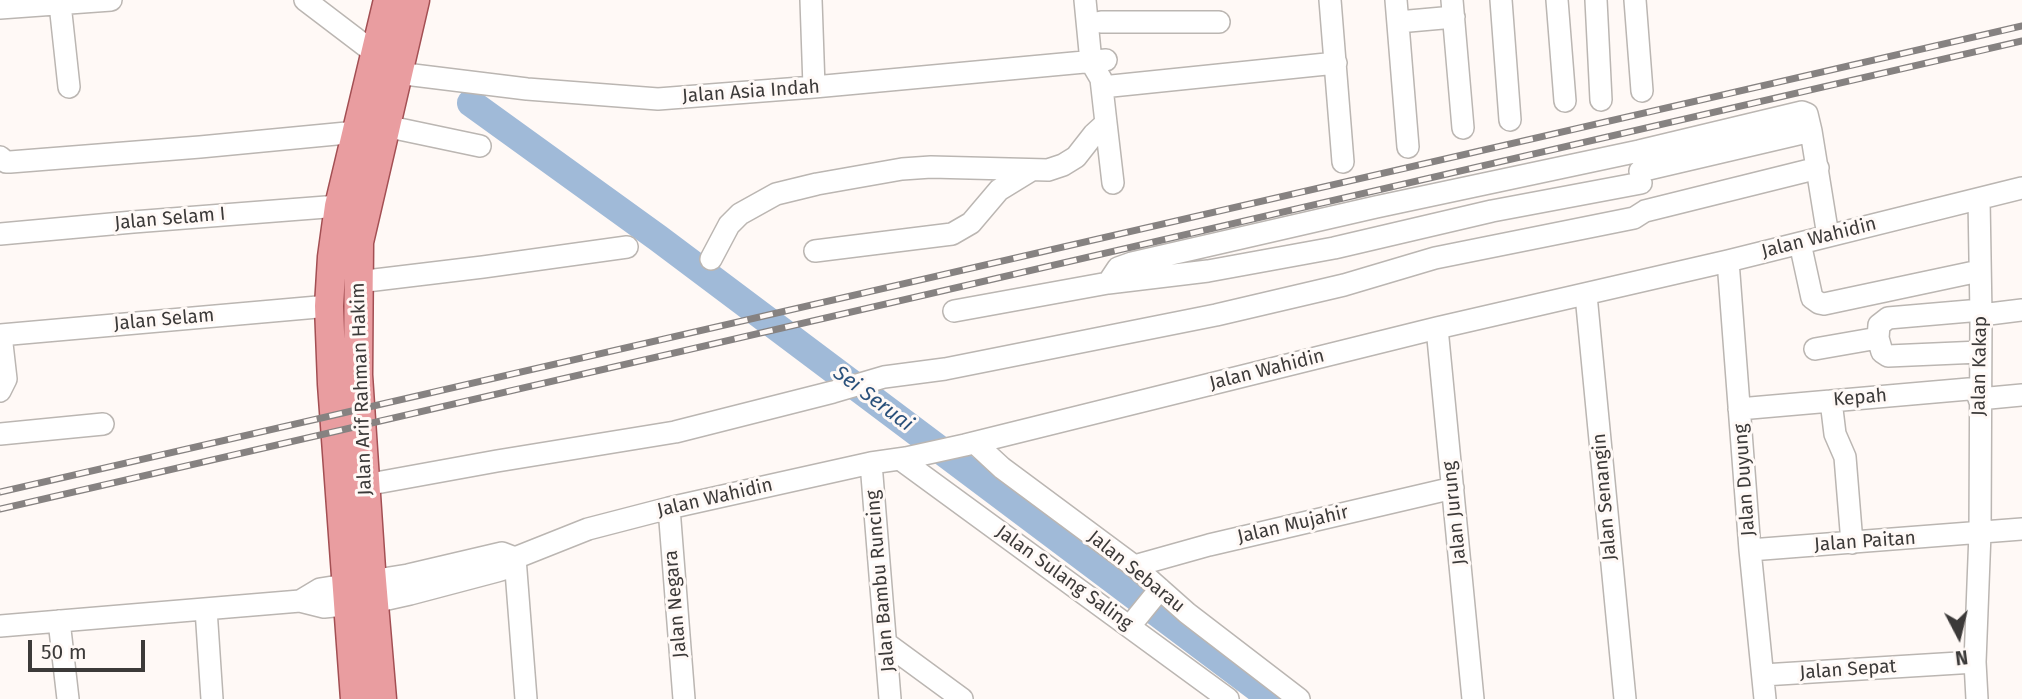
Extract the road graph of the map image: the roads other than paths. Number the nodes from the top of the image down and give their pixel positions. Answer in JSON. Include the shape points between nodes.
{"nodes":[{"id":1,"x":111,"y":0,"type":"edge"},
{"id":2,"x":305,"y":0,"type":"edge"},
{"id":3,"x":388,"y":0,"type":"edge"},
{"id":4,"x":415,"y":0,"type":"edge"},
{"id":5,"x":811,"y":0,"type":"edge"},
{"id":6,"x":1085,"y":0,"type":"edge"},
{"id":7,"x":1099,"y":0,"type":"edge"},
{"id":8,"x":1330,"y":0,"type":"edge"},
{"id":9,"x":1396,"y":0,"type":"edge"},
{"id":10,"x":1502,"y":0,"type":"edge"},
{"id":11,"x":1557,"y":0,"type":"edge"},
{"id":12,"x":1596,"y":0,"type":"edge"},
{"id":13,"x":1635,"y":0,"type":"edge"},
{"id":14,"x":60,"y":4,"type":"junction"},
{"id":15,"x":0,"y":8,"type":"edge"},
{"id":16,"x":1453,"y":9,"type":"edge"},
{"id":17,"x":1101,"y":22,"type":"junction"},
{"id":18,"x":1219,"y":22,"type":"dead end"},
{"id":19,"x":1398,"y":22,"type":"junction"},
{"id":20,"x":376,"y":54,"type":"junction"},
{"id":21,"x":1336,"y":63,"type":"junction"},
{"id":22,"x":1100,"y":72,"type":"junction"},
{"id":23,"x":397,"y":73,"type":"junction"},
{"id":24,"x":69,"y":87,"type":"dead end"},
{"id":25,"x":814,"y":87,"type":"junction"},
{"id":26,"x":1642,"y":91,"type":"dead end"},
{"id":27,"x":1601,"y":100,"type":"dead end"},
{"id":28,"x":1565,"y":101,"type":"dead end"},
{"id":29,"x":1510,"y":120,"type":"dead end"},
{"id":30,"x":1106,"y":123,"type":"junction"},
{"id":31,"x":385,"y":125,"type":"junction"},
{"id":32,"x":1463,"y":128,"type":"dead end"},
{"id":33,"x":1811,"y":131,"type":"junction"},
{"id":34,"x":357,"y":132,"type":"junction"},
{"id":35,"x":480,"y":146,"type":"dead end"},
{"id":36,"x":1408,"y":147,"type":"dead end"},
{"id":37,"x":0,"y":157,"type":"edge"},
{"id":38,"x":1343,"y":162,"type":"dead end"},
{"id":39,"x":1818,"y":169,"type":"junction"},
{"id":40,"x":1030,"y":170,"type":"junction"},
{"id":41,"x":1113,"y":183,"type":"dead end"},
{"id":42,"x":1609,"y":188,"type":"junction"},
{"id":43,"x":2022,"y":188,"type":"edge"},
{"id":44,"x":1979,"y":199,"type":"junction"},
{"id":45,"x":339,"y":206,"type":"junction"},
{"id":46,"x":1492,"y":211,"type":"junction"},
{"id":47,"x":1615,"y":222,"type":"junction"},
{"id":48,"x":1430,"y":227,"type":"junction"},
{"id":49,"x":0,"y":234,"type":"edge"},
{"id":50,"x":1828,"y":236,"type":"junction"},
{"id":51,"x":1800,"y":243,"type":"junction"},
{"id":52,"x":1500,"y":245,"type":"junction"},
{"id":53,"x":627,"y":247,"type":"dead end"},
{"id":54,"x":1334,"y":248,"type":"junction"},
{"id":55,"x":815,"y":251,"type":"dead end"},
{"id":56,"x":1435,"y":258,"type":"junction"},
{"id":57,"x":711,"y":259,"type":"dead end"},
{"id":58,"x":1728,"y":261,"type":"junction"},
{"id":59,"x":1979,"y":271,"type":"junction"},
{"id":60,"x":358,"y":282,"type":"junction"},
{"id":61,"x":1108,"y":283,"type":"junction"},
{"id":62,"x":1344,"y":285,"type":"junction"},
{"id":63,"x":1586,"y":295,"type":"junction"},
{"id":64,"x":329,"y":306,"type":"junction"},
{"id":65,"x":2022,"y":310,"type":"edge"},
{"id":66,"x":954,"y":311,"type":"dead end"},
{"id":67,"x":1981,"y":313,"type":"junction"},
{"id":68,"x":1437,"y":328,"type":"junction"},
{"id":69,"x":1,"y":335,"type":"edge"},
{"id":70,"x":1878,"y":338,"type":"junction"},
{"id":71,"x":1815,"y":349,"type":"dead end"},
{"id":72,"x":1980,"y":352,"type":"junction"},
{"id":73,"x":0,"y":391,"type":"edge"},
{"id":74,"x":1979,"y":393,"type":"junction"},
{"id":75,"x":2022,"y":395,"type":"edge"},
{"id":76,"x":1830,"y":401,"type":"junction"},
{"id":77,"x":1740,"y":409,"type":"junction"},
{"id":78,"x":103,"y":424,"type":"dead end"},
{"id":79,"x":0,"y":435,"type":"edge"},
{"id":80,"x":970,"y":444,"type":"junction"},
{"id":81,"x":903,"y":458,"type":"junction"},
{"id":82,"x":871,"y":463,"type":"junction"},
{"id":83,"x":365,"y":485,"type":"junction"},
{"id":84,"x":1453,"y":488,"type":"junction"},
{"id":85,"x":669,"y":508,"type":"junction"},
{"id":86,"x":2022,"y":529,"type":"edge"},
{"id":87,"x":1980,"y":533,"type":"junction"},
{"id":88,"x":1852,"y":543,"type":"junction"},
{"id":89,"x":1749,"y":550,"type":"junction"},
{"id":90,"x":515,"y":558,"type":"junction"},
{"id":91,"x":1135,"y":566,"type":"junction"},
{"id":92,"x":360,"y":593,"type":"junction"},
{"id":93,"x":1157,"y":593,"type":"junction"},
{"id":94,"x":206,"y":610,"type":"junction"},
{"id":95,"x":59,"y":621,"type":"junction"},
{"id":96,"x":1133,"y":624,"type":"junction"},
{"id":97,"x":0,"y":626,"type":"edge"},
{"id":98,"x":887,"y":645,"type":"junction"},
{"id":99,"x":1975,"y":662,"type":"junction"},
{"id":100,"x":1763,"y":675,"type":"junction"},
{"id":101,"x":68,"y":699,"type":"edge"},
{"id":102,"x":212,"y":699,"type":"edge"},
{"id":103,"x":355,"y":699,"type":"edge"},
{"id":104,"x":382,"y":699,"type":"edge"},
{"id":105,"x":526,"y":699,"type":"edge"},
{"id":106,"x":684,"y":699,"type":"edge"},
{"id":107,"x":890,"y":699,"type":"edge"},
{"id":108,"x":962,"y":699,"type":"edge"},
{"id":109,"x":1228,"y":699,"type":"edge"},
{"id":110,"x":1299,"y":699,"type":"edge"},
{"id":111,"x":1473,"y":699,"type":"edge"},
{"id":112,"x":1625,"y":699,"type":"edge"},
{"id":113,"x":1765,"y":699,"type":"edge"},
{"id":114,"x":1977,"y":699,"type":"edge"}],
"edges":[{"from":1,"to":14,"type":"street"},
{"from":2,"to":20,"type":"street"},
{"from":3,"to":20,"type":"main road","name":"Jalan Arif Rahman Hakim"},
{"from":4,"to":23,"type":"main road","name":"Jalan Arif Rahman Hakim"},
{"from":5,"to":25,"type":"street"},
{"from":6,"to":22,"type":"street"},
{"from":7,"to":17,"type":"street"},
{"from":8,"to":21,"type":"street"},
{"from":9,"to":19,"type":"street"},
{"from":10,"to":29,"type":"street"},
{"from":11,"to":28,"type":"street"},
{"from":12,"to":27,"type":"street"},
{"from":13,"to":26,"type":"street"},
{"from":14,"to":15,"type":"street"},
{"from":14,"to":24,"type":"street"},
{"from":16,"to":19,"type":"street"},
{"from":16,"to":32,"type":"street"},
{"from":17,"to":18,"type":"street"},
{"from":17,"to":22,"type":"street"},
{"from":19,"to":36,"type":"street"},
{"from":20,"to":34,"type":"main road","name":"Jalan Arif Rahman Hakim"},
{"from":21,"to":22,"type":"street","name":"Jalan Asia Indah"},
{"from":21,"to":38,"type":"street"},
{"from":22,"to":25,"type":"street","name":"Jalan Asia Indah"},
{"from":22,"to":30,"type":"street"},
{"from":23,"to":25,"type":"street","name":"Jalan Asia Indah","via":[[658,99]]},
{"from":23,"to":31,"type":"main road","name":"Jalan Arif Rahman Hakim"},
{"from":30,"to":40,"type":"street","via":[[1076,157],[1048,170]]},
{"from":30,"to":41,"type":"street"},
{"from":31,"to":35,"type":"street"},
{"from":31,"to":60,"type":"main road","name":"Jalan Arif Rahman Hakim","via":[[359,242]]},
{"from":33,"to":39,"type":"street"},
{"from":33,"to":42,"type":"street"},
{"from":33,"to":61,"type":"street","via":[[1807,114],[1802,112],[1132,263],[1118,268]]},
{"from":34,"to":37,"type":"street","via":[[10,162]]},
{"from":34,"to":45,"type":"main road","name":"Jalan Arif Rahman Hakim"},
{"from":39,"to":47,"type":"street"},
{"from":39,"to":50,"type":"street"},
{"from":40,"to":55,"type":"street","via":[[999,190],[971,223],[952,234]]},
{"from":40,"to":57,"type":"street","via":[[902,169],[776,194],[735,220]]},
{"from":42,"to":46,"type":"street"},
{"from":42,"to":47,"type":"street"},
{"from":43,"to":44,"type":"street","name":"Jalan Wahidin"},
{"from":44,"to":50,"type":"street","name":"Jalan Wahidin"},
{"from":44,"to":59,"type":"street","name":"Jalan Kakap"},
{"from":45,"to":49,"type":"street","name":"Jalan Selam I"},
{"from":45,"to":64,"type":"main road","name":"Jalan Arif Rahman Hakim"},
{"from":46,"to":48,"type":"street"},
{"from":46,"to":52,"type":"street"},
{"from":47,"to":52,"type":"street"},
{"from":48,"to":54,"type":"street"},
{"from":48,"to":56,"type":"street"},
{"from":50,"to":51,"type":"street","name":"Jalan Wahidin"},
{"from":51,"to":58,"type":"street","name":"Jalan Wahidin"},
{"from":51,"to":59,"type":"street","via":[[1812,298],[1824,304]]},
{"from":52,"to":56,"type":"street"},
{"from":53,"to":60,"type":"street"},
{"from":54,"to":61,"type":"street"},
{"from":54,"to":62,"type":"street"},
{"from":56,"to":62,"type":"street"},
{"from":58,"to":63,"type":"street","name":"Jalan Wahidin"},
{"from":58,"to":77,"type":"street","name":"Jalan Duyung"},
{"from":59,"to":67,"type":"street","name":"Jalan Kakap"},
{"from":60,"to":83,"type":"main road","name":"Jalan Arif Rahman Hakim"},
{"from":61,"to":66,"type":"street"},
{"from":62,"to":83,"type":"street","via":[[1203,318],[884,377],[665,434]]},
{"from":63,"to":68,"type":"street","name":"Jalan Wahidin"},
{"from":63,"to":112,"type":"street","name":"Jalan Senangin"},
{"from":64,"to":69,"type":"street","name":"Jalan Selam"},
{"from":64,"to":92,"type":"main road","name":"Jalan Arif Rahman Hakim","via":[[332,384]]},
{"from":65,"to":67,"type":"street"},
{"from":67,"to":70,"type":"street","via":[[1888,318],[1879,326]]},
{"from":67,"to":72,"type":"street","name":"Jalan Kakap"},
{"from":68,"to":80,"type":"street","name":"Jalan Wahidin"},
{"from":68,"to":84,"type":"street","name":"Jalan Jurung"},
{"from":69,"to":73,"type":"street","via":[[6,379]]},
{"from":70,"to":71,"type":"street"},
{"from":70,"to":72,"type":"street","via":[[1888,356]]},
{"from":72,"to":74,"type":"street","name":"Jalan Kakap"},
{"from":74,"to":75,"type":"street","name":"Kepah"},
{"from":74,"to":76,"type":"street","name":"Kepah"},
{"from":74,"to":87,"type":"street","name":"Jalan Kakap"},
{"from":76,"to":77,"type":"street","name":"Kepah"},
{"from":76,"to":88,"type":"street","via":[[1844,457]]},
{"from":77,"to":89,"type":"street","name":"Jalan Duyung"},
{"from":78,"to":79,"type":"street"},
{"from":80,"to":81,"type":"street","name":"Jalan Wahidin"},
{"from":80,"to":91,"type":"street","name":"Jalan Sebarau"},
{"from":81,"to":82,"type":"street","name":"Jalan Wahidin"},
{"from":81,"to":96,"type":"street","name":"Jalan Sulang Saling"},
{"from":82,"to":85,"type":"street","name":"Jalan Wahidin"},
{"from":82,"to":98,"type":"street","name":"Jalan Bambu Runcing"},
{"from":83,"to":92,"type":"main road","name":"Jalan Arif Rahman Hakim"},
{"from":84,"to":91,"type":"street","name":"Jalan Mujahir"},
{"from":84,"to":111,"type":"street","name":"Jalan Jurung"},
{"from":85,"to":90,"type":"street","name":"Jalan Wahidin","via":[[588,529]]},
{"from":85,"to":106,"type":"street","name":"Jalan Negara"},
{"from":86,"to":87,"type":"street"},
{"from":87,"to":88,"type":"street","name":"Jalan Paitan"},
{"from":87,"to":99,"type":"street","name":"Jalan Kakap"},
{"from":88,"to":89,"type":"street","name":"Jalan Paitan"},
{"from":89,"to":100,"type":"street","name":"Jalan Duyung"},
{"from":90,"to":92,"type":"street","name":"Jalan Wahidin","via":[[502,553]]},
{"from":90,"to":105,"type":"street"},
{"from":91,"to":93,"type":"street","name":"Jalan Sebarau"},
{"from":92,"to":94,"type":"street","name":"Jalan Wahidin","via":[[324,607],[300,601]]},
{"from":92,"to":103,"type":"main road","name":"Jalan Arif Rahman Hakim"},
{"from":92,"to":104,"type":"main road","name":"Jalan Arif Rahman Hakim"},
{"from":93,"to":96,"type":"street"},
{"from":93,"to":110,"type":"street","name":"Jalan Sebarau"},
{"from":94,"to":95,"type":"street","name":"Jalan Wahidin"},
{"from":94,"to":102,"type":"street"},
{"from":95,"to":97,"type":"street","name":"Jalan Wahidin"},
{"from":95,"to":101,"type":"street"},
{"from":96,"to":109,"type":"street","name":"Jalan Sulang Saling"},
{"from":98,"to":107,"type":"street","name":"Jalan Bambu Runcing"},
{"from":98,"to":108,"type":"street"},
{"from":99,"to":100,"type":"street","name":"Jalan Sepat"},
{"from":99,"to":114,"type":"street","name":"Jalan Kakap"},
{"from":100,"to":113,"type":"street","name":"Jalan Duyung"}]}
